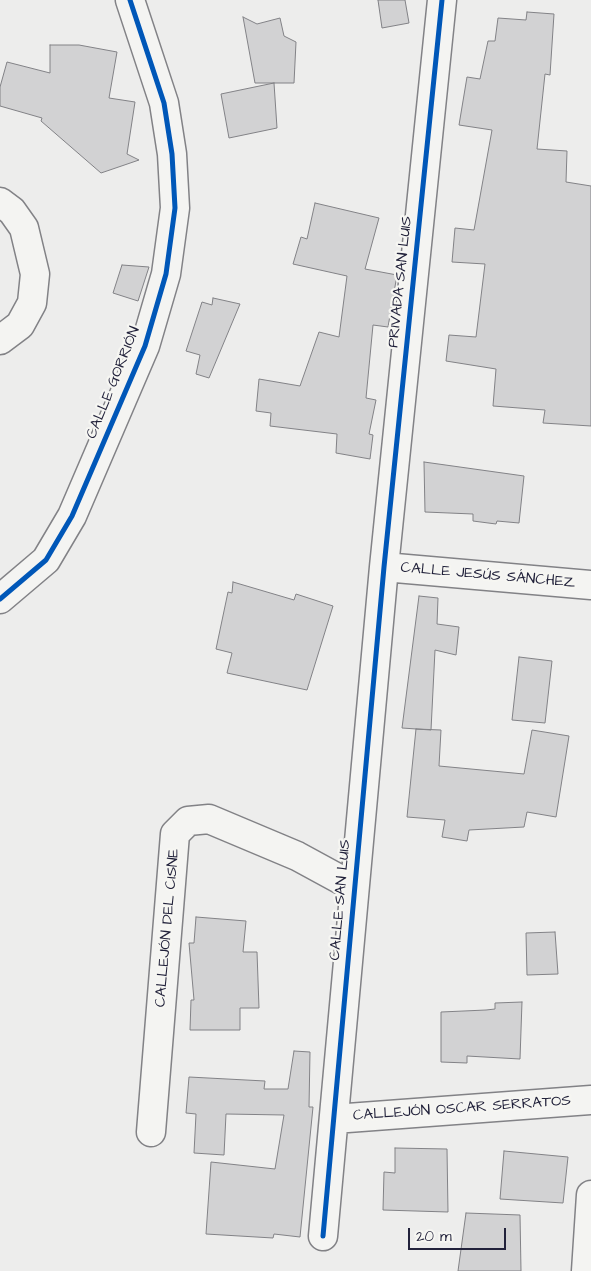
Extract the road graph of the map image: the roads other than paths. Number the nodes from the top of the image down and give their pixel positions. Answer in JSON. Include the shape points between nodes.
{"nodes":[{"id":1,"x":130,"y":0,"type":"edge"},
{"id":2,"x":442,"y":0,"type":"edge"},
{"id":3,"x":6,"y":207,"type":"edge"},
{"id":4,"x":0,"y":340,"type":"edge"},
{"id":5,"x":384,"y":567,"type":"junction"},
{"id":6,"x":591,"y":585,"type":"edge"},
{"id":7,"x":0,"y":599,"type":"edge"},
{"id":8,"x":354,"y":887,"type":"junction"},
{"id":9,"x":591,"y":1100,"type":"edge"},
{"id":10,"x":334,"y":1119,"type":"junction"},
{"id":11,"x":151,"y":1132,"type":"dead end"},
{"id":12,"x":591,"y":1195,"type":"edge"},
{"id":13,"x":323,"y":1236,"type":"dead end"},
{"id":14,"x":586,"y":1271,"type":"edge"}],
"edges":[{"from":1,"to":7,"type":"street","name":"CALLE GORRIÓN","via":[[164,103],[172,154],[175,208],[166,274],[146,346],[72,516],[46,560]]},
{"from":2,"to":5,"type":"street","name":"PRIVADA SAN LUIS"},
{"from":3,"to":4,"type":"street","via":[[24,228],[35,274],[32,303],[20,325]]},
{"from":5,"to":6,"type":"street","name":"CALLE JESÚS SÁNCHEZ"},
{"from":5,"to":8,"type":"street","name":"CALLE SAN LUIS"},
{"from":8,"to":10,"type":"street","name":"CALLE SAN LUIS"},
{"from":8,"to":11,"type":"street","name":"CALLEJÓN DEL CISNE","via":[[297,856],[210,819],[188,821],[176,834]]},
{"from":9,"to":10,"type":"street","name":"CALLEJÓN OSCAR SERRATOS"},
{"from":10,"to":13,"type":"street","name":"CALLE SAN LUIS"},
{"from":12,"to":14,"type":"street"}]}
